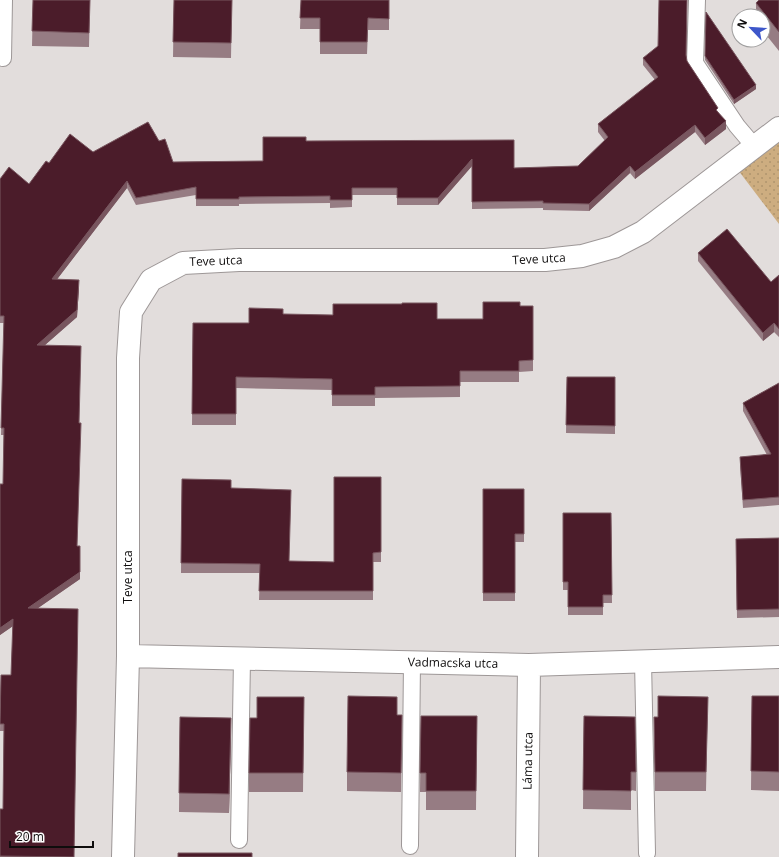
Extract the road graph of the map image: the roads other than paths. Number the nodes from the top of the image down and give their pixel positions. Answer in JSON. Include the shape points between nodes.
{"nodes":[{"id":1,"x":4,"y":0,"type":"edge"},
{"id":2,"x":697,"y":0,"type":"edge"},
{"id":3,"x":3,"y":58,"type":"dead end"},
{"id":4,"x":779,"y":128,"type":"edge"},
{"id":5,"x":754,"y":146,"type":"junction"},
{"id":6,"x":128,"y":656,"type":"junction"},
{"id":7,"x":779,"y":657,"type":"edge"},
{"id":8,"x":242,"y":659,"type":"junction"},
{"id":9,"x":643,"y":661,"type":"junction"},
{"id":10,"x":412,"y":662,"type":"junction"},
{"id":11,"x":529,"y":665,"type":"junction"},
{"id":12,"x":239,"y":840,"type":"dead end"},
{"id":13,"x":410,"y":846,"type":"dead end"},
{"id":14,"x":647,"y":853,"type":"dead end"},
{"id":15,"x":123,"y":857,"type":"edge"},
{"id":16,"x":527,"y":857,"type":"edge"}],
"edges":[{"from":1,"to":3,"type":"lane"},
{"from":2,"to":5,"type":"lane","via":[[696,63],[737,126]]},
{"from":4,"to":5,"type":"street","name":"Teve utca"},
{"from":5,"to":6,"type":"street","name":"Teve utca","via":[[644,232],[614,247],[582,256],[545,260],[190,262],[183,263],[151,280],[131,312],[128,358]]},
{"from":6,"to":8,"type":"street","name":"Vadmacska utca"},
{"from":6,"to":15,"type":"street","name":"Teve utca"},
{"from":7,"to":9,"type":"street","name":"Vadmacska utca"},
{"from":8,"to":10,"type":"street","name":"Vadmacska utca"},
{"from":8,"to":12,"type":"lane"},
{"from":9,"to":11,"type":"street","name":"Vadmacska utca"},
{"from":9,"to":14,"type":"lane"},
{"from":10,"to":11,"type":"street","name":"Vadmacska utca"},
{"from":10,"to":13,"type":"lane"},
{"from":11,"to":16,"type":"street","name":"Láma utca"}]}
